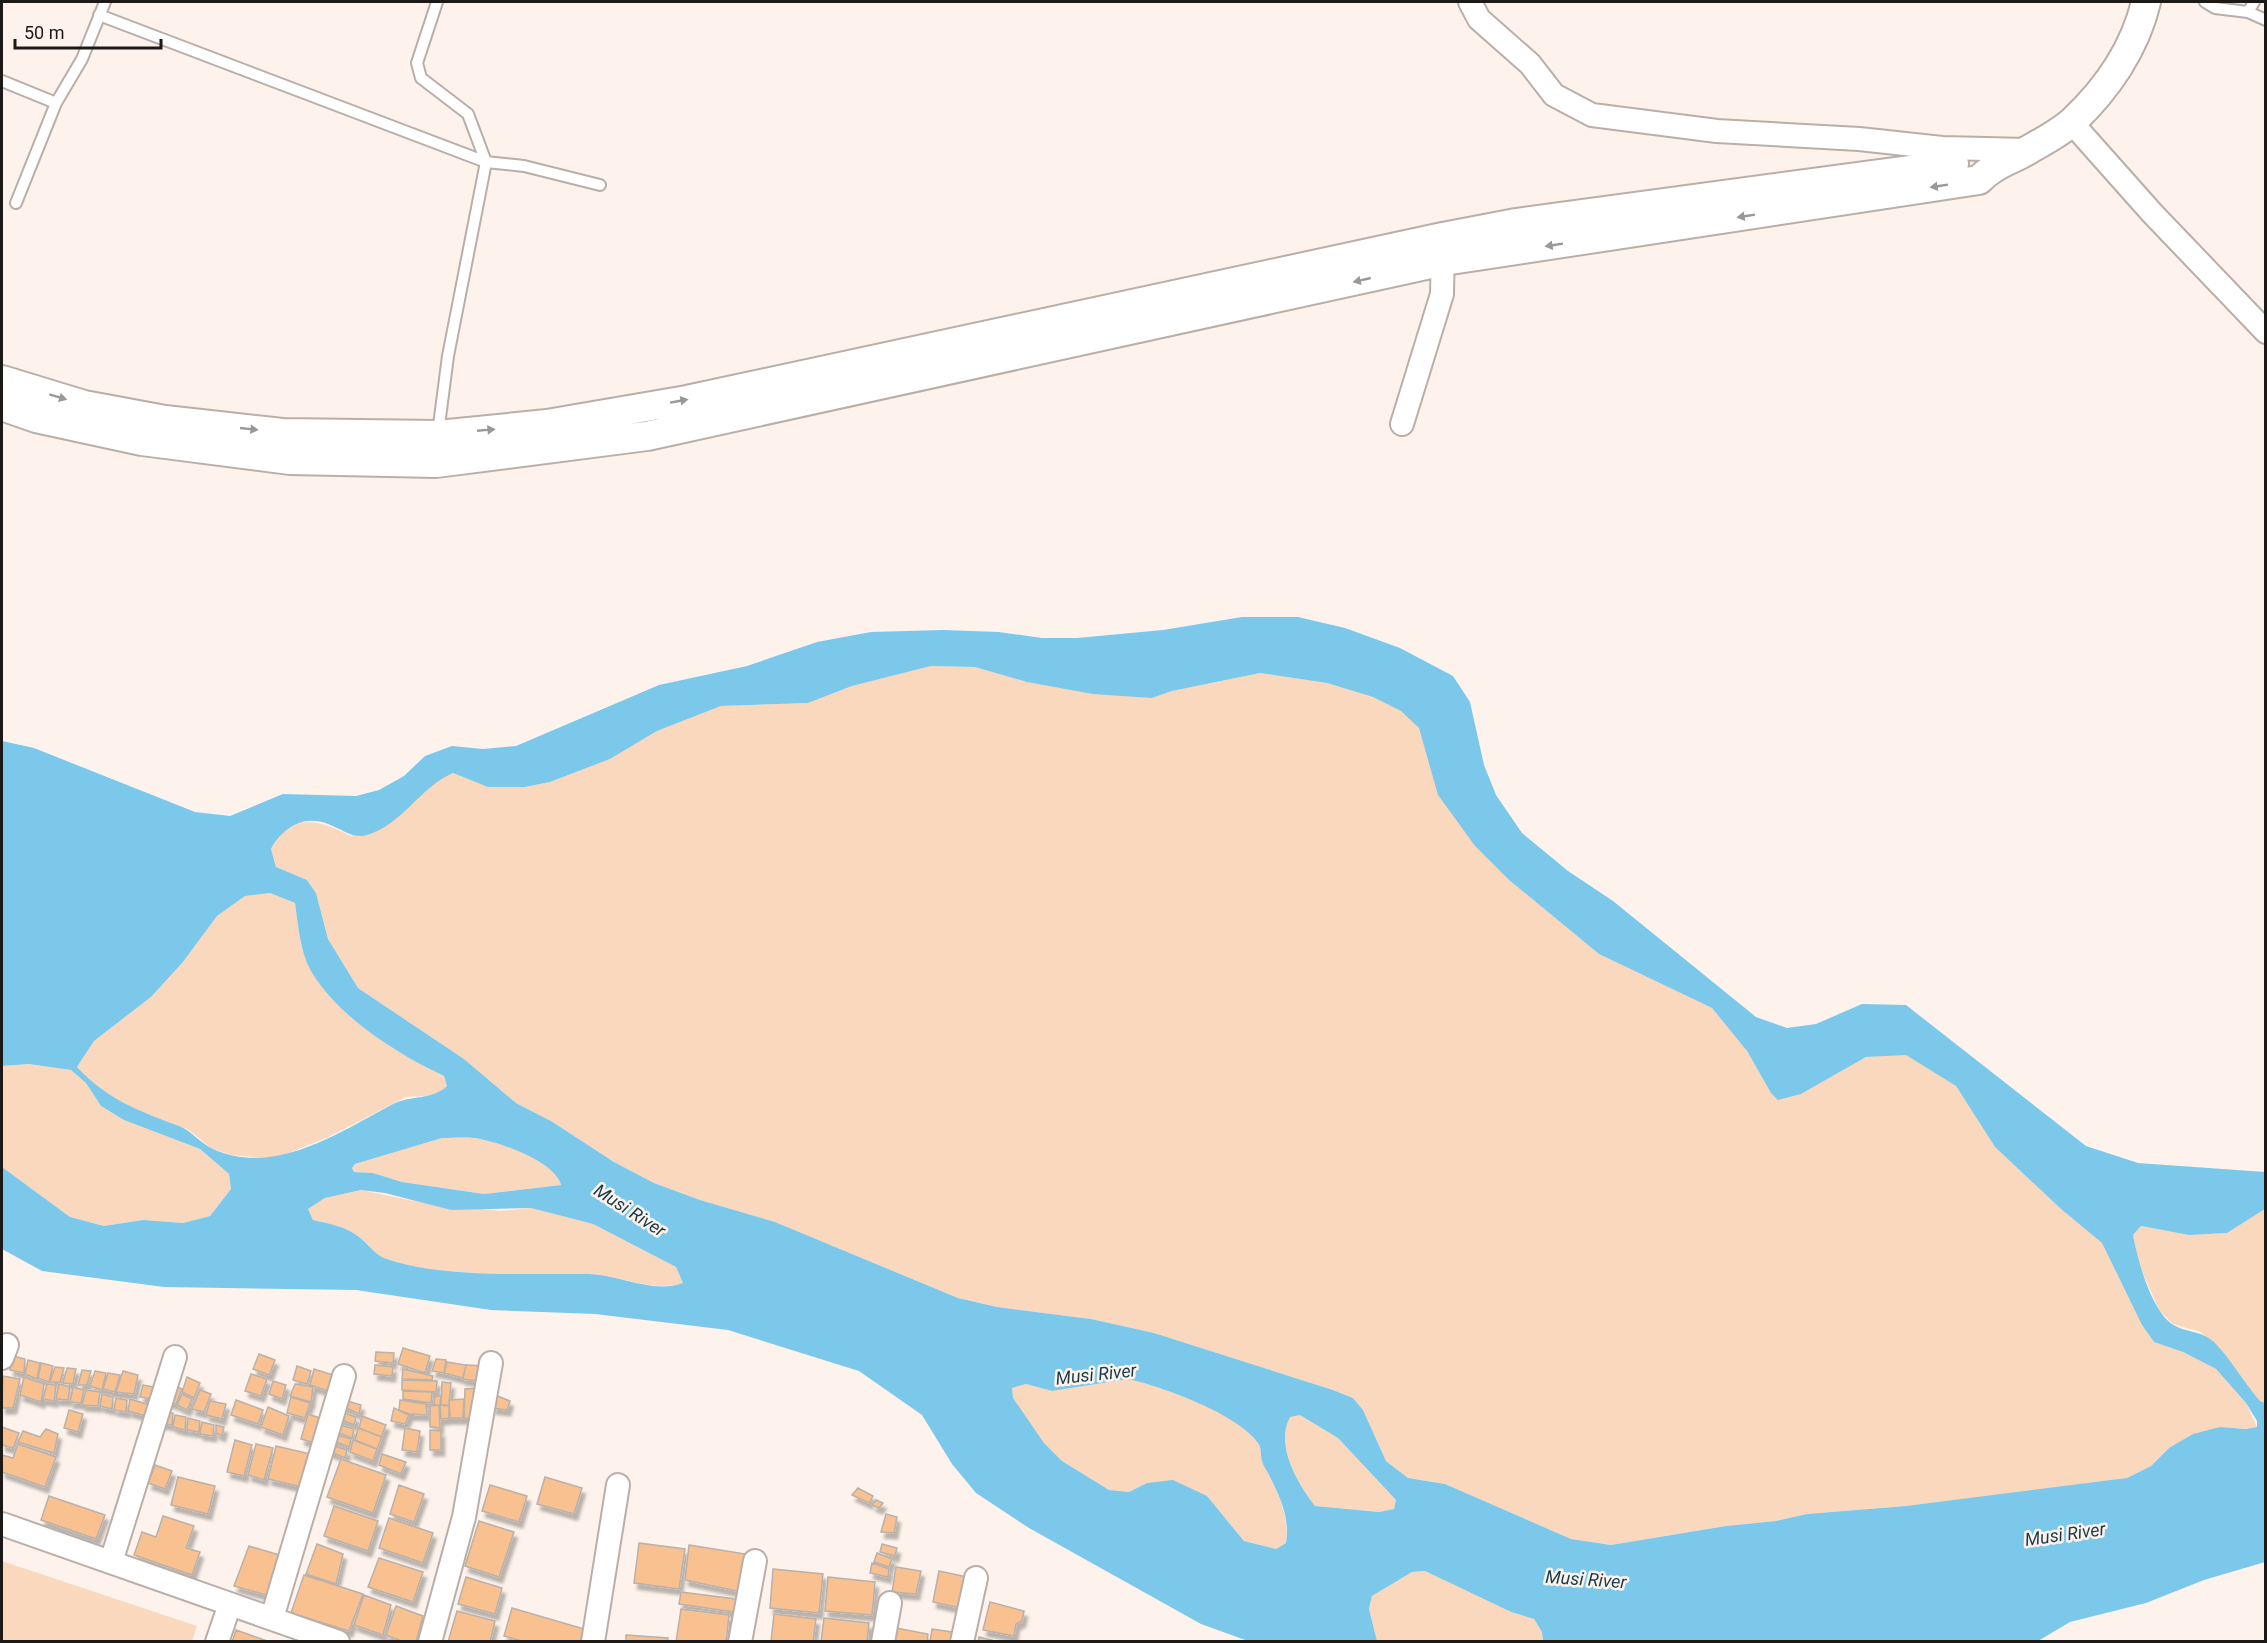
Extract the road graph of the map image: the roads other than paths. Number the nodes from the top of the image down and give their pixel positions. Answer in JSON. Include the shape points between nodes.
{"nodes":[{"id":1,"x":105,"y":2,"type":"edge"},
{"id":2,"x":437,"y":2,"type":"edge"},
{"id":3,"x":1470,"y":2,"type":"edge"},
{"id":4,"x":2146,"y":2,"type":"edge"},
{"id":5,"x":2205,"y":2,"type":"edge"},
{"id":6,"x":2254,"y":2,"type":"edge"},
{"id":7,"x":2248,"y":12,"type":"junction"},
{"id":8,"x":99,"y":15,"type":"junction"},
{"id":9,"x":2265,"y":20,"type":"edge"},
{"id":10,"x":2,"y":81,"type":"edge"},
{"id":11,"x":56,"y":103,"type":"junction"},
{"id":12,"x":2072,"y":123,"type":"junction"},
{"id":13,"x":2028,"y":150,"type":"junction"},
{"id":14,"x":486,"y":162,"type":"junction"},
{"id":15,"x":600,"y":185,"type":"dead end"},
{"id":16,"x":16,"y":203,"type":"dead end"},
{"id":17,"x":1443,"y":249,"type":"junction"},
{"id":18,"x":2265,"y":332,"type":"edge"},
{"id":19,"x":2,"y":380,"type":"edge"},
{"id":20,"x":2,"y":406,"type":"edge"},
{"id":21,"x":1402,"y":424,"type":"dead end"},
{"id":22,"x":437,"y":449,"type":"junction"},
{"id":23,"x":175,"y":1357,"type":"dead end"},
{"id":24,"x":491,"y":1363,"type":"dead end"},
{"id":25,"x":344,"y":1376,"type":"dead end"},
{"id":26,"x":618,"y":1485,"type":"dead end"},
{"id":27,"x":2,"y":1524,"type":"edge"},
{"id":28,"x":111,"y":1562,"type":"junction"},
{"id":29,"x":755,"y":1562,"type":"dead end"},
{"id":30,"x":976,"y":1578,"type":"dead end"},
{"id":31,"x":890,"y":1603,"type":"dead end"},
{"id":32,"x":230,"y":1604,"type":"junction"},
{"id":33,"x":272,"y":1618,"type":"junction"},
{"id":34,"x":217,"y":1641,"type":"edge"},
{"id":35,"x":338,"y":1641,"type":"edge"},
{"id":36,"x":430,"y":1641,"type":"edge"},
{"id":37,"x":593,"y":1641,"type":"edge"},
{"id":38,"x":740,"y":1641,"type":"edge"},
{"id":39,"x":883,"y":1641,"type":"edge"},
{"id":40,"x":962,"y":1641,"type":"edge"}],
"edges":[{"from":1,"to":8,"type":"lane"},
{"from":2,"to":14,"type":"lane","via":[[417,63],[421,78],[468,114]]},
{"from":3,"to":13,"type":"street","via":[[1479,19],[1530,64],[1554,94],[1592,115],[1717,131],[1942,148]]},
{"from":4,"to":12,"type":"street","via":[[2119,68]]},
{"from":5,"to":7,"type":"lane","via":[[2215,8]]},
{"from":6,"to":7,"type":"lane"},
{"from":7,"to":9,"type":"lane"},
{"from":8,"to":11,"type":"lane","via":[[82,59]]},
{"from":8,"to":14,"type":"lane"},
{"from":10,"to":11,"type":"lane"},
{"from":11,"to":16,"type":"lane"},
{"from":12,"to":13,"type":"street"},
{"from":12,"to":18,"type":"street"},
{"from":13,"to":17,"type":"street","via":[[1992,167],[1980,180]]},
{"from":14,"to":15,"type":"lane","via":[[524,166]]},
{"from":14,"to":22,"type":"lane","via":[[450,346]]},
{"from":17,"to":21,"type":"street","via":[[1442,294]]},
{"from":17,"to":22,"type":"street","via":[[647,436]]},
{"from":19,"to":22,"type":"street","one_way":true,"via":[[84,405],[165,420]]},
{"from":20,"to":22,"type":"street","via":[[36,418],[142,441],[279,459]]},
{"from":23,"to":28,"type":"street"},
{"from":24,"to":36,"type":"street","via":[[464,1517]]},
{"from":25,"to":33,"type":"street"},
{"from":26,"to":37,"type":"street"},
{"from":27,"to":28,"type":"street"},
{"from":28,"to":32,"type":"street"},
{"from":29,"to":38,"type":"street"},
{"from":30,"to":40,"type":"street"},
{"from":31,"to":39,"type":"street"},
{"from":32,"to":33,"type":"street"},
{"from":32,"to":34,"type":"street"},
{"from":33,"to":35,"type":"street"}]}
